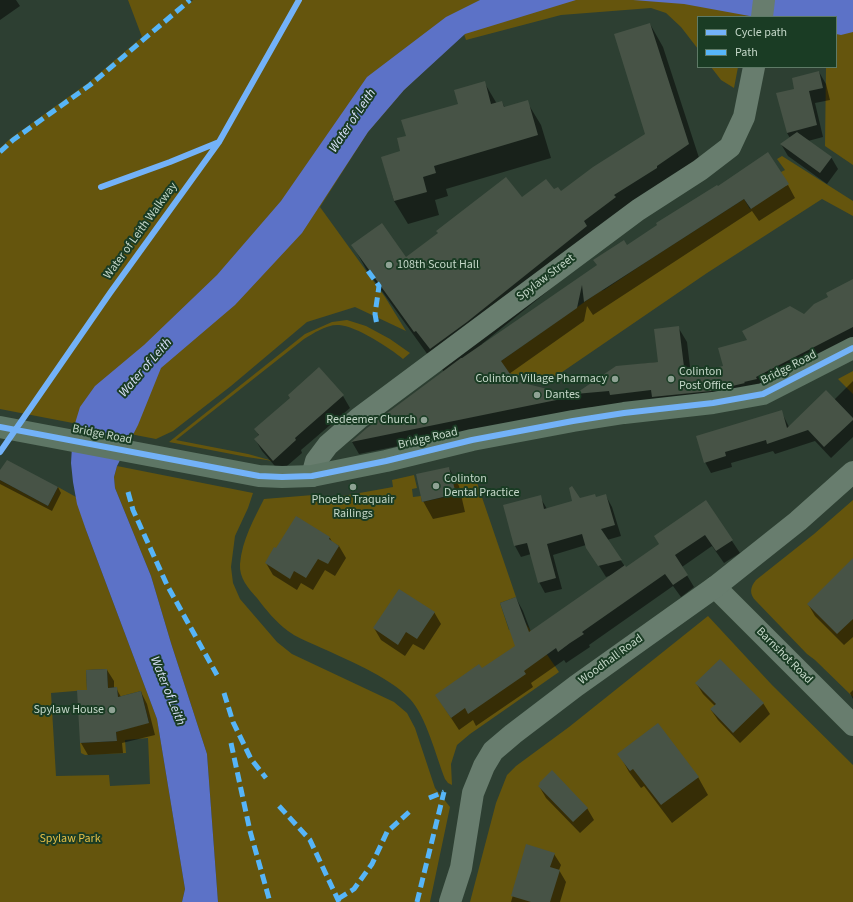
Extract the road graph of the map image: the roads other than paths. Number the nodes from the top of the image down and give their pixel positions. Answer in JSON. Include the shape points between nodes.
{"nodes":[{"id":1,"x":764,"y":0,"type":"edge"},
{"id":2,"x":762,"y":16,"type":"edge"},
{"id":3,"x":754,"y":68,"type":"edge"},
{"id":4,"x":853,"y":348,"type":"edge"},
{"id":5,"x":0,"y":427,"type":"edge"},
{"id":6,"x":853,"y":472,"type":"edge"},
{"id":7,"x":312,"y":476,"type":"junction"},
{"id":8,"x":715,"y":586,"type":"junction"},
{"id":9,"x":853,"y":725,"type":"edge"},
{"id":10,"x":450,"y":902,"type":"edge"}],
"edges":[{"from":1,"to":2,"type":"street"},
{"from":3,"to":7,"type":"street","name":"Spylaw Street","via":[[744,117],[730,147],[700,170],[638,210],[359,418],[328,445],[316,461]]},
{"from":4,"to":7,"type":"main road","name":"Bridge Road","via":[[763,394],[573,421],[472,440]]},
{"from":5,"to":7,"type":"main road","name":"Bridge Road","via":[[259,476]]},
{"from":6,"to":8,"type":"street","name":"Woodhall Road","via":[[798,522]]},
{"from":8,"to":9,"type":"street","name":"Barnshot Road"},
{"from":8,"to":10,"type":"street","name":"Woodhall Road","via":[[576,686],[493,751],[473,793],[461,868]]}]}
